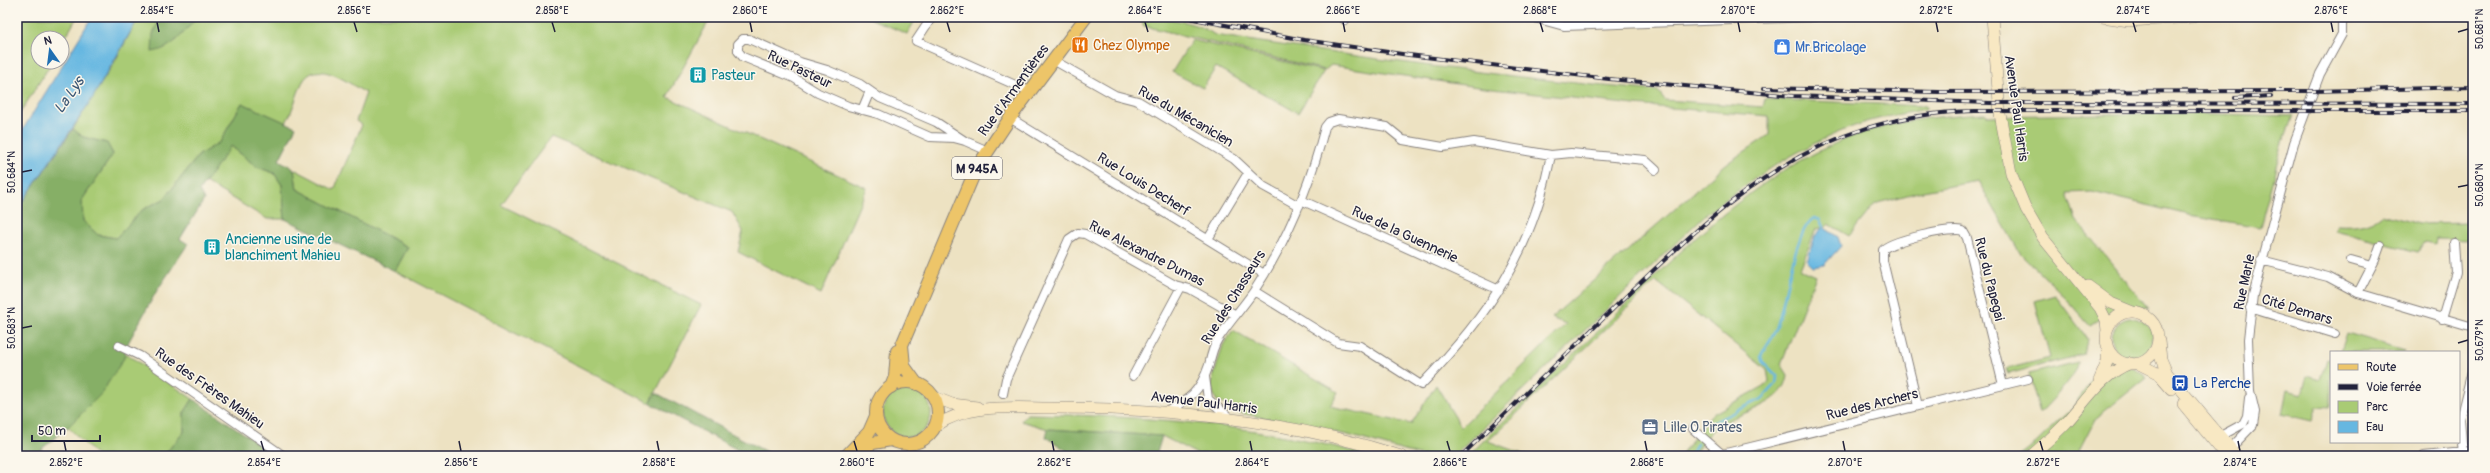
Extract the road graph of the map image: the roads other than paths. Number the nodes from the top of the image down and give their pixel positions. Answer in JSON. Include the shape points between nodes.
{"nodes":[{"id":1,"x":932,"y":17,"type":"edge"},
{"id":2,"x":1086,"y":17,"type":"edge"},
{"id":3,"x":1342,"y":17,"type":"edge"},
{"id":4,"x":1347,"y":17,"type":"edge"},
{"id":5,"x":1531,"y":17,"type":"edge"},
{"id":6,"x":1814,"y":17,"type":"edge"},
{"id":7,"x":1991,"y":17,"type":"edge"},
{"id":8,"x":2102,"y":17,"type":"edge"},
{"id":9,"x":2193,"y":17,"type":"edge"},
{"id":10,"x":2342,"y":17,"type":"edge"},
{"id":11,"x":2131,"y":19,"type":"edge"},
{"id":12,"x":2153,"y":19,"type":"edge"},
{"id":13,"x":1649,"y":20,"type":"edge"},
{"id":14,"x":1053,"y":60,"type":"junction"},
{"id":15,"x":870,"y":91,"type":"junction"},
{"id":16,"x":1029,"y":91,"type":"junction"},
{"id":17,"x":862,"y":110,"type":"junction"},
{"id":18,"x":1010,"y":118,"type":"junction"},
{"id":19,"x":965,"y":141,"type":"junction"},
{"id":20,"x":988,"y":151,"type":"junction"},
{"id":21,"x":1551,"y":154,"type":"junction"},
{"id":22,"x":1656,"y":170,"type":"dead end"},
{"id":23,"x":1248,"y":173,"type":"junction"},
{"id":24,"x":1300,"y":203,"type":"junction"},
{"id":25,"x":1208,"y":239,"type":"junction"},
{"id":26,"x":2454,"y":243,"type":"dead end"},
{"id":27,"x":2380,"y":246,"type":"dead end"},
{"id":28,"x":2261,"y":260,"type":"junction"},
{"id":29,"x":2351,"y":260,"type":"dead end"},
{"id":30,"x":2372,"y":266,"type":"junction"},
{"id":31,"x":2069,"y":270,"type":"junction"},
{"id":32,"x":1264,"y":274,"type":"junction"},
{"id":33,"x":1181,"y":287,"type":"junction"},
{"id":34,"x":1499,"y":290,"type":"junction"},
{"id":35,"x":1254,"y":291,"type":"junction"},
{"id":36,"x":2358,"y":292,"type":"junction"},
{"id":37,"x":2250,"y":308,"type":"junction"},
{"id":38,"x":2134,"y":312,"type":"junction"},
{"id":39,"x":1236,"y":315,"type":"junction"},
{"id":40,"x":2442,"y":319,"type":"junction"},
{"id":41,"x":2473,"y":327,"type":"edge"},
{"id":42,"x":2335,"y":334,"type":"dead end"},
{"id":43,"x":2107,"y":337,"type":"junction"},
{"id":44,"x":903,"y":339,"type":"junction"},
{"id":45,"x":2158,"y":339,"type":"junction"},
{"id":46,"x":119,"y":346,"type":"dead end"},
{"id":47,"x":2134,"y":363,"type":"junction"},
{"id":48,"x":2473,"y":367,"type":"edge"},
{"id":49,"x":1133,"y":376,"type":"dead end"},
{"id":50,"x":1205,"y":376,"type":"junction"},
{"id":51,"x":2028,"y":379,"type":"dead end"},
{"id":52,"x":917,"y":384,"type":"junction"},
{"id":53,"x":2003,"y":385,"type":"junction"},
{"id":54,"x":891,"y":387,"type":"junction"},
{"id":55,"x":2250,"y":391,"type":"junction"},
{"id":56,"x":1003,"y":394,"type":"dead end"},
{"id":57,"x":2090,"y":396,"type":"junction"},
{"id":58,"x":934,"y":397,"type":"junction"},
{"id":59,"x":1918,"y":406,"type":"junction"},
{"id":60,"x":1000,"y":408,"type":"junction"},
{"id":61,"x":1166,"y":412,"type":"junction"},
{"id":62,"x":876,"y":416,"type":"junction"},
{"id":63,"x":1230,"y":419,"type":"junction"},
{"id":64,"x":936,"y":426,"type":"junction"},
{"id":65,"x":1693,"y":429,"type":"dead end"},
{"id":66,"x":2217,"y":438,"type":"junction"},
{"id":67,"x":891,"y":440,"type":"junction"},
{"id":68,"x":2473,"y":451,"type":"edge"},
{"id":69,"x":2229,"y":454,"type":"edge"},
{"id":70,"x":2463,"y":454,"type":"edge"},
{"id":71,"x":1722,"y":455,"type":"edge"},
{"id":72,"x":284,"y":456,"type":"edge"},
{"id":73,"x":846,"y":456,"type":"edge"},
{"id":74,"x":853,"y":456,"type":"edge"},
{"id":75,"x":1401,"y":456,"type":"edge"},
{"id":76,"x":2031,"y":456,"type":"edge"},
{"id":77,"x":2424,"y":456,"type":"edge"}],
"edges":[{"from":1,"to":16,"type":"street","via":[[916,41]]},
{"from":2,"to":14,"type":"main road","name":"Rue d'Armentières","number":"M 945A"},
{"from":3,"to":4,"type":"street","via":[[1345,20]]},
{"from":5,"to":13,"type":"street","via":[[1564,26]]},
{"from":6,"to":13,"type":"street"},
{"from":7,"to":31,"type":"main road","name":"Avenue Paul Harris","via":[[2002,132],[2011,173],[2036,228]]},
{"from":8,"to":11,"type":"main road"},
{"from":9,"to":12,"type":"main road"},
{"from":10,"to":28,"type":"street","name":"Rue Marle","via":[[2342,34],[2320,74],[2282,181]]},
{"from":11,"to":12,"type":"main road"},
{"from":14,"to":16,"type":"main road","name":"Rue d'Armentières","number":"M 945A"},
{"from":14,"to":23,"type":"street","name":"Rue du Mécanicien","via":[[1115,95],[1138,102],[1234,159]]},
{"from":15,"to":17,"type":"street"},
{"from":15,"to":17,"type":"street","name":"Rue Pasteur","via":[[860,84],[800,62],[752,40],[744,39],[738,44],[738,51],[743,57],[794,78],[818,93]]},
{"from":15,"to":19,"type":"street","name":"Rue Pasteur","via":[[936,122]]},
{"from":16,"to":18,"type":"main road","name":"Rue d'Armentières","number":"M 945A"},
{"from":17,"to":19,"type":"street","name":"Rue Pasteur","via":[[878,114],[930,137]]},
{"from":18,"to":20,"type":"main road","name":"Rue d'Armentières","number":"M 945A"},
{"from":18,"to":25,"type":"street","name":"Rue Louis Decherf"},
{"from":19,"to":20,"type":"street","name":"Rue Pasteur"},
{"from":20,"to":44,"type":"main road","name":"Rue d'Armentières","number":"M 945A","via":[[966,193]]},
{"from":21,"to":22,"type":"street","via":[[1571,153],[1645,160]]},
{"from":21,"to":24,"type":"street","name":"Rue des Chasseurs","via":[[1472,142],[1443,147],[1403,140],[1387,127],[1338,119],[1329,122],[1325,127],[1319,152]]},
{"from":21,"to":34,"type":"street","via":[[1542,193],[1528,233]]},
{"from":23,"to":24,"type":"street","name":"Rue du Mécanicien","via":[[1263,186]]},
{"from":23,"to":25,"type":"street"},
{"from":24,"to":32,"type":"street","name":"Rue des Chasseurs"},
{"from":24,"to":34,"type":"street","name":"Rue de la Guennerie"},
{"from":25,"to":32,"type":"street","name":"Rue Louis Decherf"},
{"from":26,"to":40,"type":"street","via":[[2456,272]]},
{"from":27,"to":30,"type":"street"},
{"from":28,"to":36,"type":"street","via":[[2333,279]]},
{"from":28,"to":37,"type":"street","name":"Rue Marle"},
{"from":29,"to":30,"type":"street"},
{"from":30,"to":36,"type":"street"},
{"from":31,"to":38,"type":"main road","name":"Avenue Paul Harris","via":[[2105,299]]},
{"from":31,"to":43,"type":"main road","name":"Avenue Paul Harris","via":[[2103,312]]},
{"from":32,"to":35,"type":"street","name":"Rue des Chasseurs"},
{"from":33,"to":39,"type":"street","name":"Rue Alexandre Dumas","via":[[1190,289]]},
{"from":33,"to":49,"type":"street"},
{"from":33,"to":56,"type":"street","name":"Rue Alexandre Dumas","via":[[1085,234],[1073,235],[1006,378]]},
{"from":34,"to":35,"type":"street","via":[[1463,340],[1421,385],[1360,346],[1338,343]]},
{"from":35,"to":39,"type":"street","name":"Rue des Chasseurs"},
{"from":36,"to":40,"type":"street"},
{"from":37,"to":42,"type":"street","name":"Cité Demars"},
{"from":37,"to":55,"type":"street","name":"Rue Marle"},
{"from":38,"to":43,"type":"main road","via":[[2117,317]]},
{"from":38,"to":45,"type":"main road","via":[[2144,314],[2152,320],[2157,329]]},
{"from":39,"to":50,"type":"street","name":"Rue des Chasseurs","via":[[1215,344]]},
{"from":40,"to":41,"type":"street"},
{"from":43,"to":47,"type":"main road","via":[[2116,358]]},
{"from":43,"to":57,"type":"main road","name":"Avenue Paul Harris","via":[[2105,370]]},
{"from":44,"to":52,"type":"main road","name":"Rue d'Armentières","number":"M 945A","via":[[903,364]]},
{"from":44,"to":54,"type":"main road","name":"Rue d'Armentières","number":"M 945A","via":[[895,354],[895,377]]},
{"from":45,"to":47,"type":"main road","via":[[2151,356]]},
{"from":45,"to":66,"type":"main road","via":[[2161,359],[2167,373]]},
{"from":46,"to":72,"type":"street","name":"Rue des Frères Mahieu","via":[[140,356]]},
{"from":47,"to":57,"type":"main road","name":"Avenue Paul Harris","via":[[2113,372]]},
{"from":47,"to":66,"type":"main road","via":[[2157,373]]},
{"from":48,"to":70,"type":"street","via":[[2460,414]]},
{"from":50,"to":61,"type":"street","name":"Rue des Chasseurs","via":[[1192,397]]},
{"from":50,"to":63,"type":"street","name":"Rue des Chasseurs","via":[[1208,398]]},
{"from":51,"to":53,"type":"street","name":"Rue des Archers"},
{"from":52,"to":54,"type":"main road","via":[[906,382]]},
{"from":52,"to":58,"type":"main road","via":[[927,389]]},
{"from":53,"to":59,"type":"street","name":"Rue des Archers"},
{"from":53,"to":59,"type":"street","name":"Rue du Papegai","via":[[1963,231],[1953,229],[1893,243],[1883,250],[1883,261]]},
{"from":54,"to":62,"type":"main road","via":[[879,400]]},
{"from":55,"to":66,"type":"street","name":"Rue Marle","via":[[2244,424]]},
{"from":55,"to":69,"type":"street","name":"Rue Marle","via":[[2255,412],[2253,425]]},
{"from":57,"to":76,"type":"main road","name":"Avenue Paul Harris","via":[[2066,424]]},
{"from":58,"to":60,"type":"main road","name":"Avenue Paul Harris","via":[[952,404]]},
{"from":58,"to":64,"type":"main road","via":[[939,414]]},
{"from":59,"to":71,"type":"street","name":"Rue des Archers"},
{"from":60,"to":61,"type":"main road","name":"Avenue Paul Harris","via":[[1094,408]]},
{"from":60,"to":64,"type":"main road","name":"Avenue Paul Harris","via":[[960,414]]},
{"from":61,"to":63,"type":"main road","name":"Avenue Paul Harris"},
{"from":62,"to":67,"type":"main road","via":[[880,428]]},
{"from":62,"to":73,"type":"main road","via":[[869,432]]},
{"from":63,"to":75,"type":"main road","name":"Avenue Paul Harris","via":[[1317,434]]},
{"from":64,"to":67,"type":"main road","via":[[928,437],[916,443],[905,444]]},
{"from":65,"to":71,"type":"street"},
{"from":66,"to":69,"type":"main road"},
{"from":67,"to":74,"type":"main road","via":[[871,444]]},
{"from":68,"to":70,"type":"street"},
{"from":70,"to":77,"type":"street"}]}
